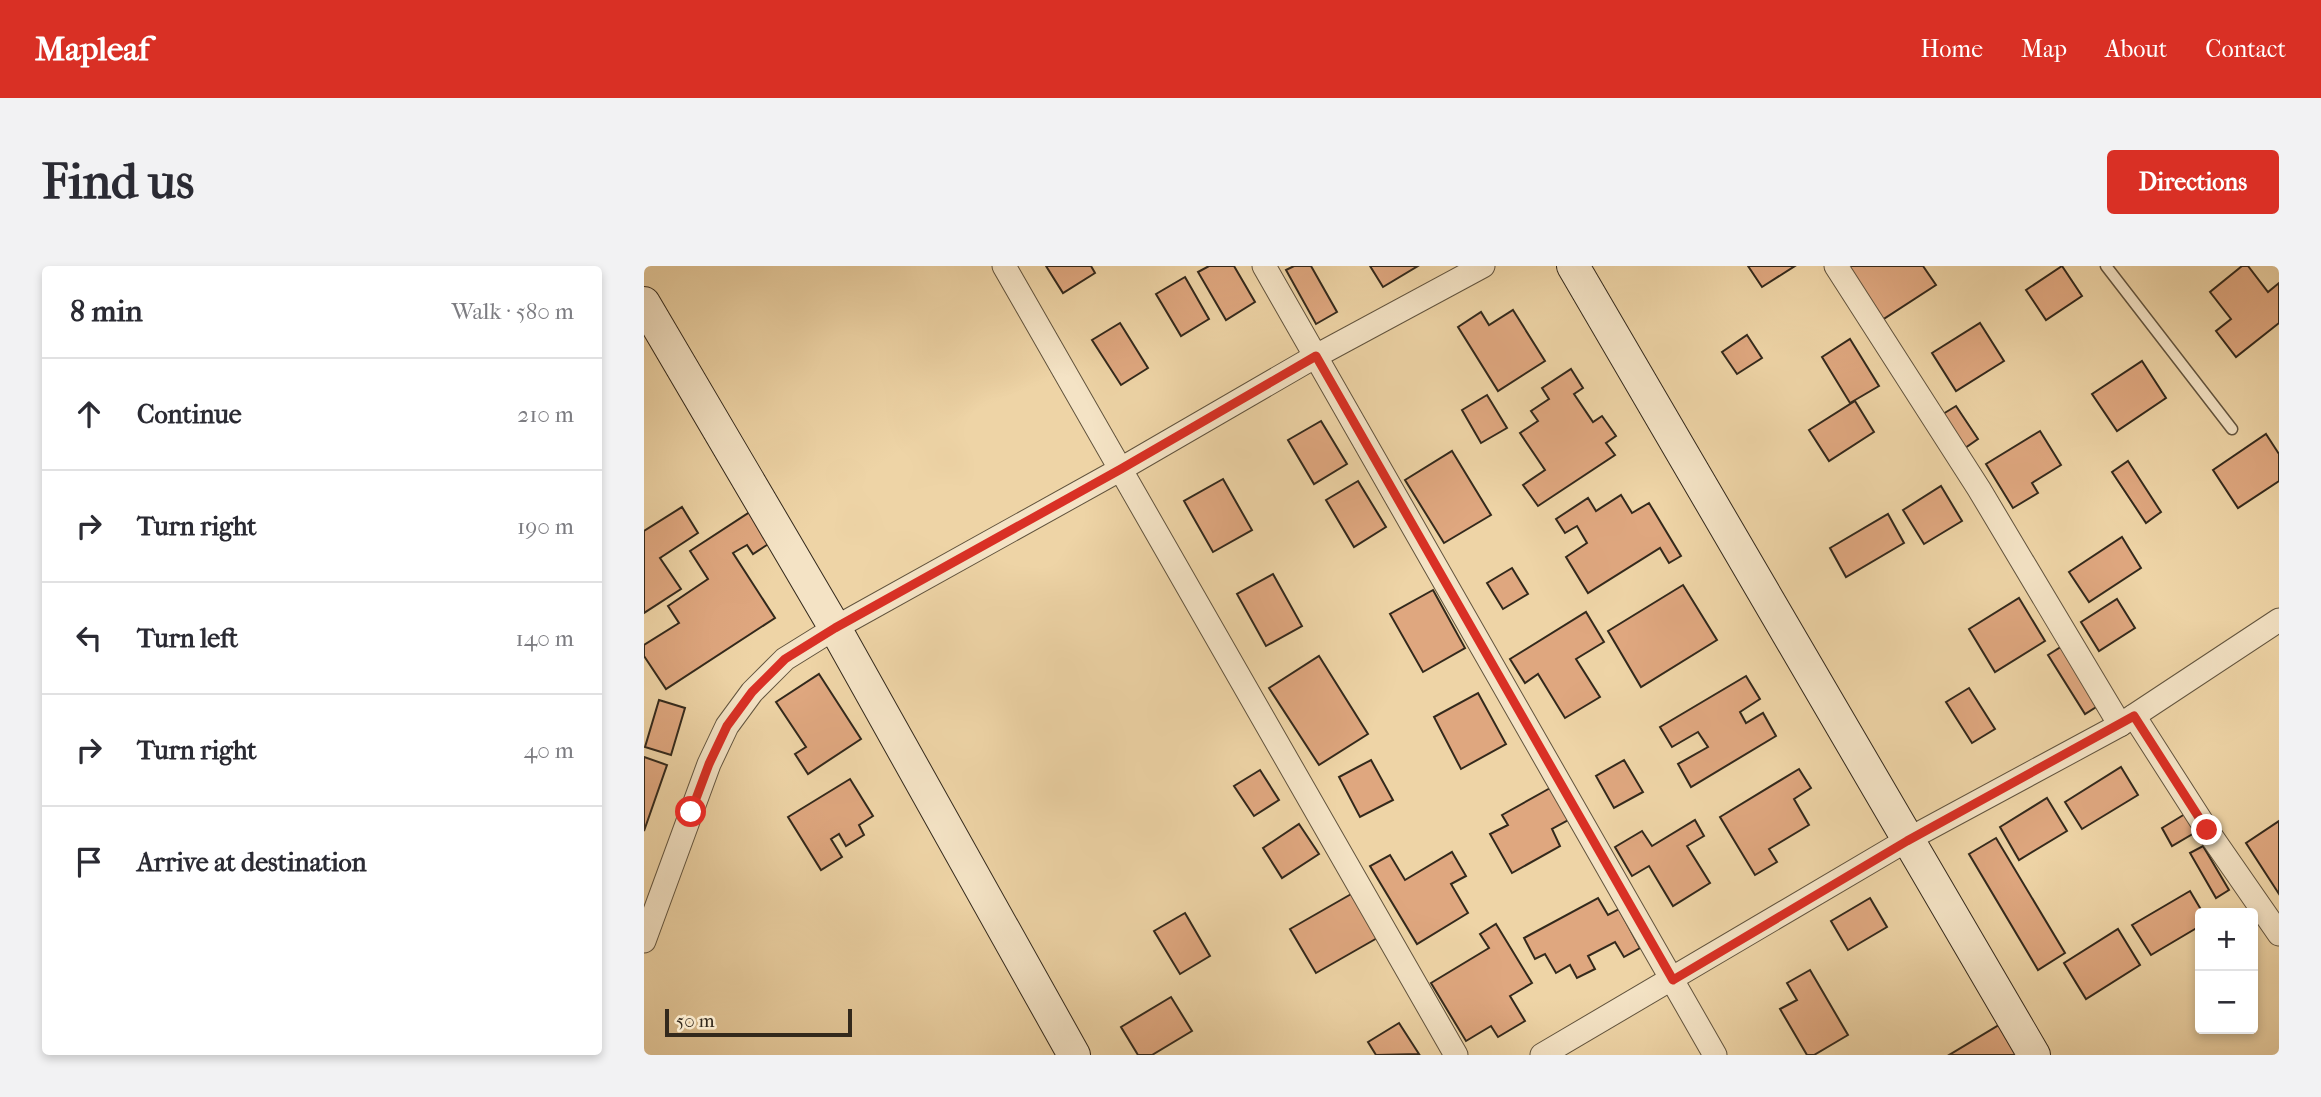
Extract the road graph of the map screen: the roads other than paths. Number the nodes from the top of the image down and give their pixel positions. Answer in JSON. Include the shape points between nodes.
{"nodes":[{"id":1,"x":1004,"y":266,"type":"edge"},
{"id":2,"x":1264,"y":266,"type":"edge"},
{"id":3,"x":1483,"y":266,"type":"edge"},
{"id":4,"x":1573,"y":266,"type":"edge"},
{"id":5,"x":1836,"y":266,"type":"edge"},
{"id":6,"x":2106,"y":266,"type":"edge"},
{"id":7,"x":644,"y":303,"type":"edge"},
{"id":8,"x":1316,"y":356,"type":"junction"},
{"id":9,"x":2232,"y":429,"type":"dead end"},
{"id":10,"x":1121,"y":469,"type":"junction"},
{"id":11,"x":2279,"y":620,"type":"edge"},
{"id":12,"x":835,"y":628,"type":"junction"},
{"id":13,"x":2127,"y":720,"type":"junction"},
{"id":14,"x":1907,"y":841,"type":"junction"},
{"id":15,"x":2279,"y":934,"type":"edge"},
{"id":16,"x":644,"y":941,"type":"edge"},
{"id":17,"x":1673,"y":980,"type":"junction"},
{"id":18,"x":1074,"y":1055,"type":"edge"},
{"id":19,"x":1456,"y":1055,"type":"edge"},
{"id":20,"x":1542,"y":1055,"type":"edge"},
{"id":21,"x":1715,"y":1055,"type":"edge"},
{"id":22,"x":2034,"y":1055,"type":"edge"}],
"edges":[{"from":1,"to":10,"type":"street"},
{"from":2,"to":8,"type":"street"},
{"from":3,"to":8,"type":"street"},
{"from":4,"to":14,"type":"street"},
{"from":5,"to":13,"type":"street"},
{"from":6,"to":9,"type":"lane"},
{"from":7,"to":12,"type":"street"},
{"from":8,"to":10,"type":"street"},
{"from":8,"to":17,"type":"street"},
{"from":10,"to":12,"type":"street"},
{"from":10,"to":19,"type":"street"},
{"from":11,"to":13,"type":"street"},
{"from":12,"to":16,"type":"street","via":[[785,659],[727,726]]},
{"from":12,"to":18,"type":"street"},
{"from":13,"to":14,"type":"street"},
{"from":13,"to":15,"type":"street"},
{"from":14,"to":17,"type":"street"},
{"from":14,"to":22,"type":"street"},
{"from":17,"to":20,"type":"street"},
{"from":17,"to":21,"type":"street"}]}
